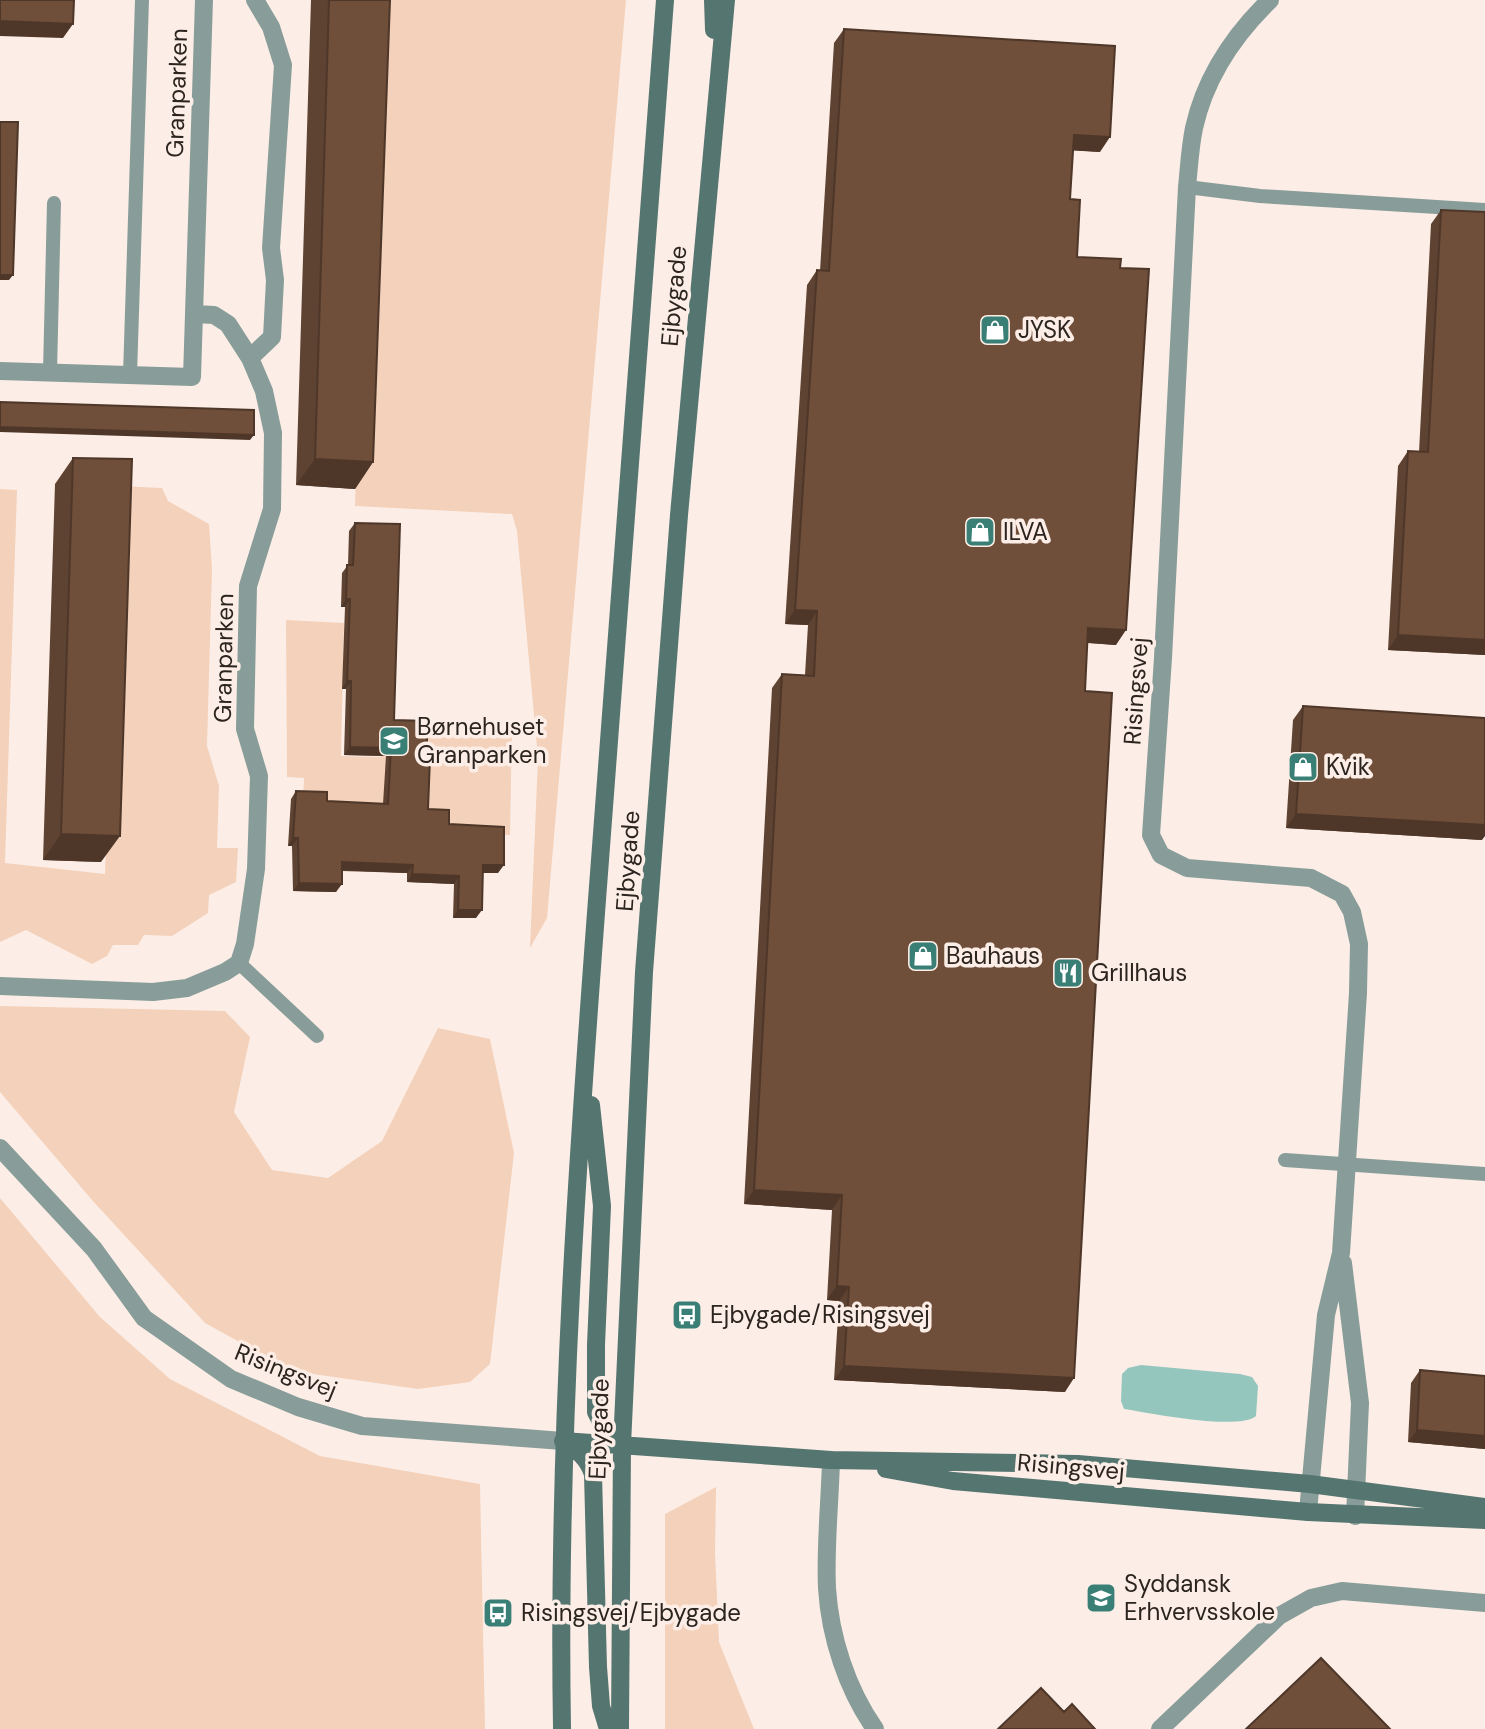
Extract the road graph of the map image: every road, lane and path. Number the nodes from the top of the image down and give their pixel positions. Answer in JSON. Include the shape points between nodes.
{"nodes":[{"id":1,"x":142,"y":0,"type":"edge"},
{"id":2,"x":204,"y":0,"type":"edge"},
{"id":3,"x":255,"y":0,"type":"edge"},
{"id":4,"x":666,"y":0,"type":"edge"},
{"id":5,"x":713,"y":0,"type":"edge"},
{"id":6,"x":726,"y":0,"type":"edge"},
{"id":7,"x":1270,"y":0,"type":"edge"},
{"id":8,"x":716,"y":104,"type":"junction"},
{"id":9,"x":1187,"y":187,"type":"junction"},
{"id":10,"x":54,"y":202,"type":"dead end"},
{"id":11,"x":1485,"y":210,"type":"edge"},
{"id":12,"x":195,"y":314,"type":"junction"},
{"id":13,"x":250,"y":358,"type":"junction"},
{"id":14,"x":0,"y":371,"type":"edge"},
{"id":15,"x":50,"y":372,"type":"junction"},
{"id":16,"x":130,"y":375,"type":"junction"},
{"id":17,"x":239,"y":963,"type":"junction"},
{"id":18,"x":0,"y":986,"type":"edge"},
{"id":19,"x":317,"y":1035,"type":"dead end"},
{"id":20,"x":586,"y":1059,"type":"junction"},
{"id":21,"x":0,"y":1147,"type":"edge"},
{"id":22,"x":1285,"y":1160,"type":"dead end"},
{"id":23,"x":1348,"y":1164,"type":"junction"},
{"id":24,"x":1485,"y":1174,"type":"edge"},
{"id":25,"x":1342,"y":1253,"type":"junction"},
{"id":26,"x":563,"y":1441,"type":"junction"},
{"id":27,"x":622,"y":1445,"type":"junction"},
{"id":28,"x":831,"y":1460,"type":"junction"},
{"id":29,"x":1310,"y":1484,"type":"junction"},
{"id":30,"x":1357,"y":1490,"type":"junction"},
{"id":31,"x":1485,"y":1507,"type":"edge"},
{"id":32,"x":1308,"y":1512,"type":"junction"},
{"id":33,"x":1354,"y":1516,"type":"junction"},
{"id":34,"x":1485,"y":1520,"type":"edge"},
{"id":35,"x":1485,"y":1603,"type":"edge"},
{"id":36,"x":562,"y":1729,"type":"edge"},
{"id":37,"x":608,"y":1729,"type":"edge"},
{"id":38,"x":620,"y":1729,"type":"edge"},
{"id":39,"x":874,"y":1729,"type":"edge"},
{"id":40,"x":1160,"y":1729,"type":"edge"}],
"edges":[{"from":1,"to":16,"type":"lane"},
{"from":2,"to":12,"type":"street","name":"Granparken"},
{"from":3,"to":13,"type":"street","via":[[271,27],[283,65],[271,248],[275,280],[272,337]]},
{"from":4,"to":20,"type":"main road","name":"Ejbygade"},
{"from":5,"to":8,"type":"main road"},
{"from":6,"to":8,"type":"main road","name":"Ejbygade"},
{"from":7,"to":9,"type":"street","name":"Risingsvej","via":[[1237,36],[1209,83],[1194,129]]},
{"from":8,"to":27,"type":"main road","name":"Ejbygade","via":[[644,972]]},
{"from":9,"to":11,"type":"lane"},
{"from":9,"to":23,"type":"street","name":"Risingsvej","via":[[1151,835],[1161,855],[1187,868],[1311,878],[1342,894],[1352,912],[1359,944]]},
{"from":10,"to":15,"type":"lane"},
{"from":12,"to":13,"type":"street","name":"Granparken","via":[[214,314],[228,324]]},
{"from":12,"to":16,"type":"street","name":"Granparken","via":[[192,377]]},
{"from":13,"to":17,"type":"street","name":"Granparken","via":[[274,433],[272,509],[248,586],[245,729],[259,776],[256,869]]},
{"from":14,"to":15,"type":"street","name":"Granparken"},
{"from":15,"to":16,"type":"street","name":"Granparken"},
{"from":17,"to":18,"type":"street","via":[[187,988],[153,992]]},
{"from":17,"to":19,"type":"lane"},
{"from":20,"to":26,"type":"main road","name":"Ejbygade"},
{"from":20,"to":27,"type":"main road","via":[[603,1206],[596,1412],[605,1430]]},
{"from":21,"to":26,"type":"street","name":"Risingsvej","via":[[94,1249],[144,1318],[231,1379],[298,1407],[362,1426]]},
{"from":22,"to":23,"type":"lane"},
{"from":23,"to":24,"type":"lane"},
{"from":23,"to":25,"type":"street","name":"Risingsvej"},
{"from":25,"to":29,"type":"street","name":"Risingsvej","via":[[1326,1315]]},
{"from":25,"to":30,"type":"street","name":"Risingsvej","via":[[1360,1403]]},
{"from":26,"to":27,"type":"main road","name":"Risingsvej"},
{"from":26,"to":36,"type":"main road","name":"Ejbygade"},
{"from":26,"to":37,"type":"main road","via":[[580,1452],[593,1474],[598,1667]]},
{"from":27,"to":28,"type":"main road","name":"Risingsvej"},
{"from":27,"to":38,"type":"main road","name":"Ejbygade"},
{"from":28,"to":29,"type":"main road","name":"Risingsvej","via":[[1078,1464]]},
{"from":28,"to":32,"type":"main road","name":"Risingsvej","via":[[953,1481]]},
{"from":28,"to":39,"type":"street","via":[[827,1589],[837,1651]]},
{"from":29,"to":30,"type":"main road","name":"Risingsvej"},
{"from":29,"to":32,"type":"street","name":"Risingsvej"},
{"from":30,"to":31,"type":"main road","name":"Risingsvej"},
{"from":30,"to":33,"type":"street","name":"Risingsvej"},
{"from":32,"to":33,"type":"main road","name":"Risingsvej"},
{"from":33,"to":34,"type":"main road","name":"Risingsvej"},
{"from":35,"to":40,"type":"street","via":[[1342,1591],[1311,1598],[1279,1616]]}]}
